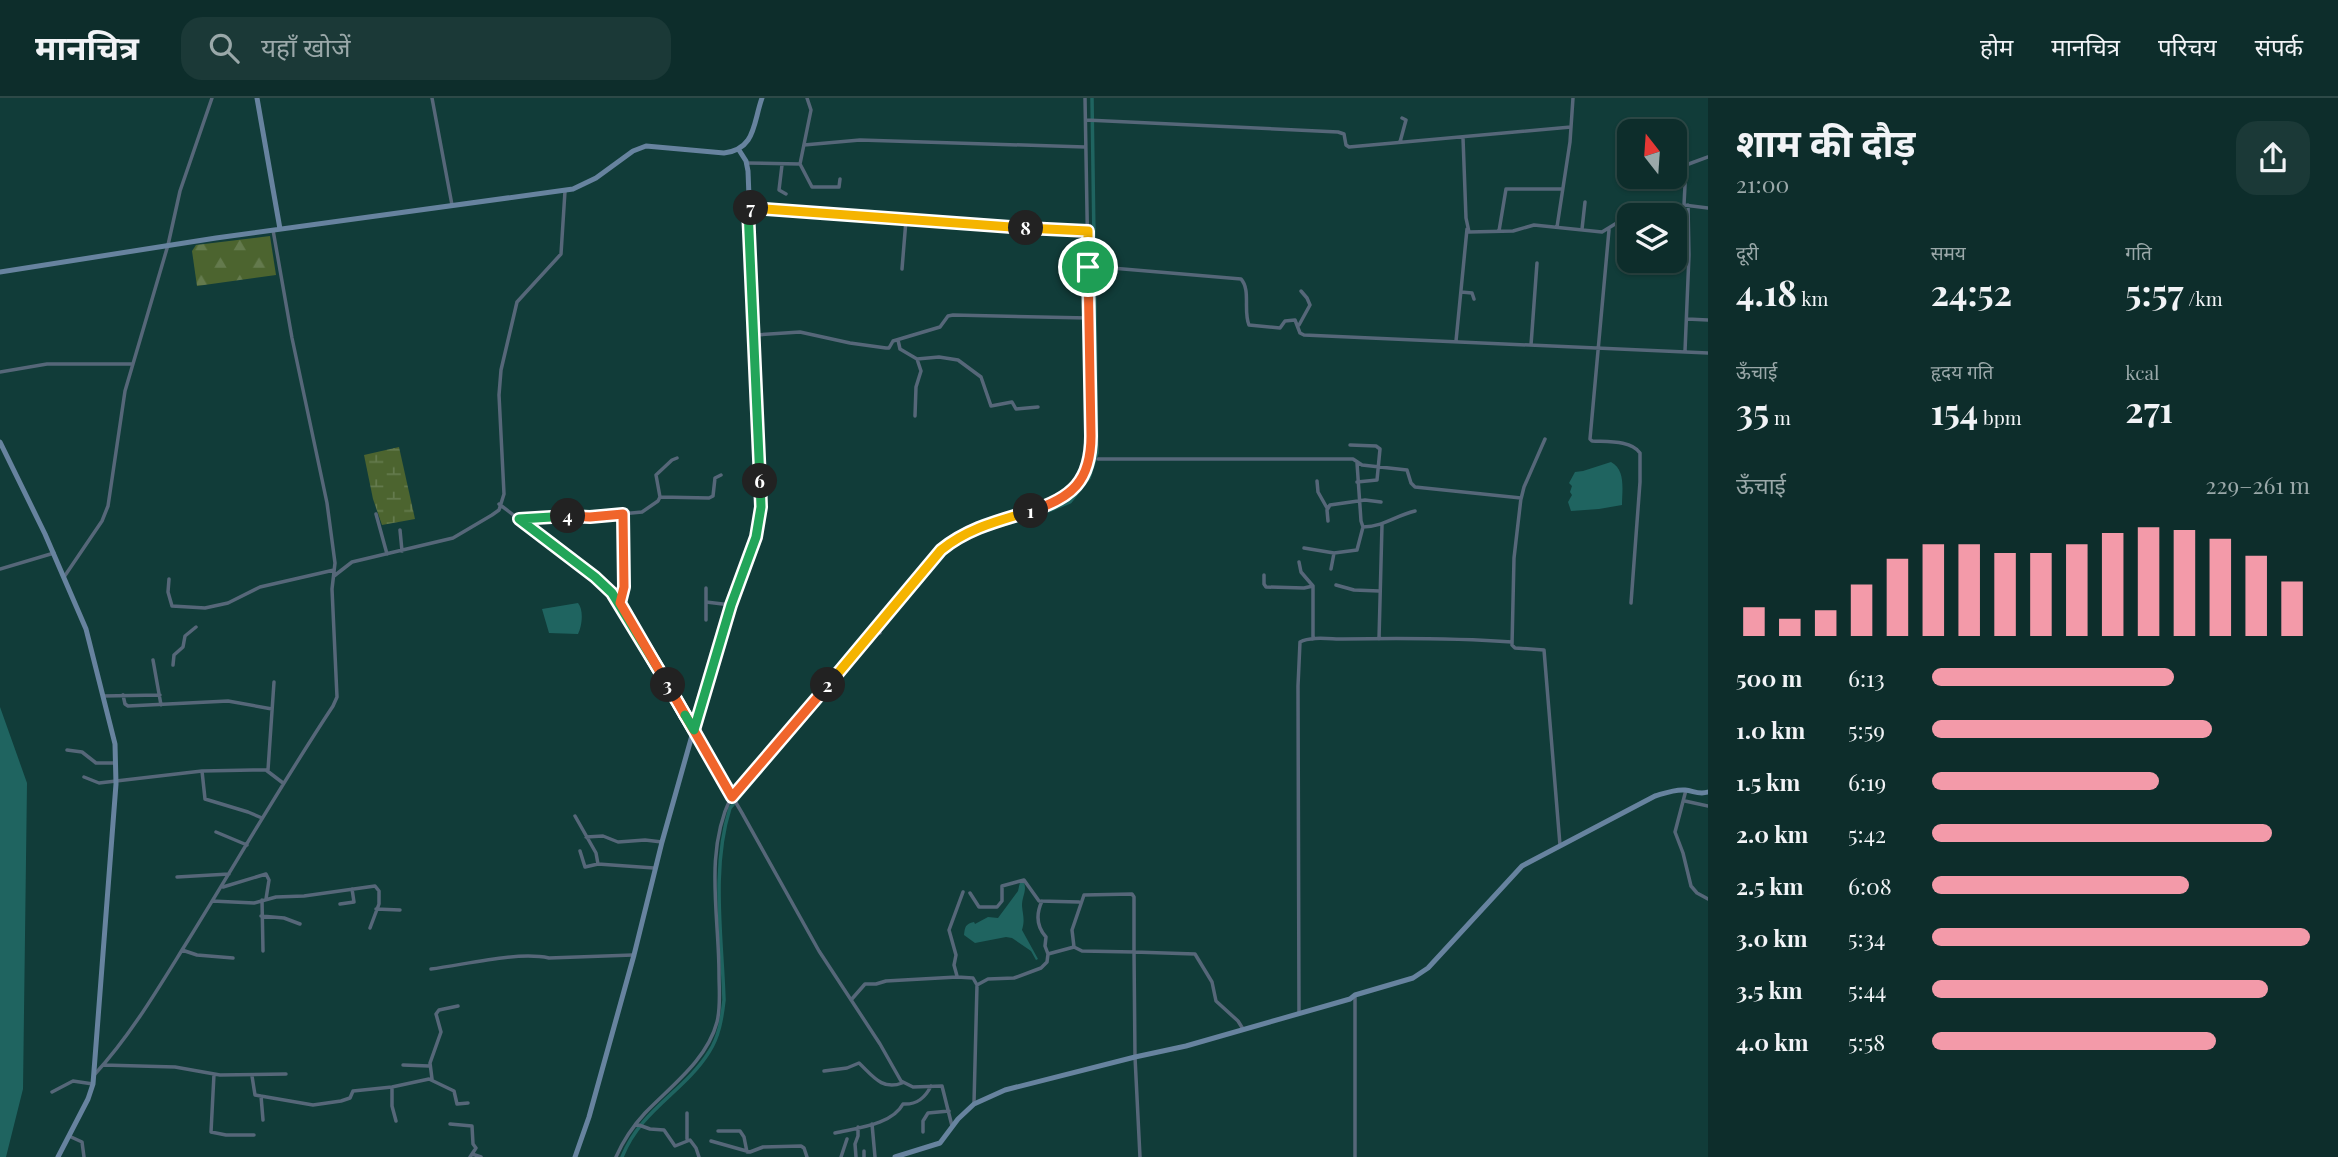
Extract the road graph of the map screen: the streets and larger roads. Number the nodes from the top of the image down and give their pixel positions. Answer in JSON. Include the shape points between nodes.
{"nodes":[{"id":1,"x":212,"y":98,"type":"edge"},
{"id":2,"x":257,"y":98,"type":"edge"},
{"id":3,"x":432,"y":98,"type":"edge"},
{"id":4,"x":762,"y":98,"type":"edge"},
{"id":5,"x":807,"y":98,"type":"edge"},
{"id":6,"x":1085,"y":98,"type":"edge"},
{"id":7,"x":1573,"y":98,"type":"edge"},
{"id":8,"x":1402,"y":118,"type":"dead end"},
{"id":9,"x":1090,"y":121,"type":"junction"},
{"id":10,"x":1571,"y":127,"type":"junction"},
{"id":11,"x":1463,"y":138,"type":"junction"},
{"id":12,"x":1400,"y":142,"type":"junction"},
{"id":13,"x":804,"y":145,"type":"junction"},
{"id":14,"x":1086,"y":147,"type":"junction"},
{"id":15,"x":739,"y":150,"type":"junction"},
{"id":16,"x":1708,"y":157,"type":"edge"},
{"id":17,"x":746,"y":163,"type":"junction"},
{"id":18,"x":782,"y":164,"type":"junction"},
{"id":19,"x":800,"y":164,"type":"junction"},
{"id":20,"x":840,"y":179,"type":"dead end"},
{"id":21,"x":1561,"y":189,"type":"junction"},
{"id":22,"x":565,"y":190,"type":"junction"},
{"id":23,"x":786,"y":194,"type":"dead end"},
{"id":24,"x":1585,"y":202,"type":"dead end"},
{"id":25,"x":1686,"y":203,"type":"edge"},
{"id":26,"x":452,"y":205,"type":"junction"},
{"id":27,"x":1687,"y":205,"type":"edge"},
{"id":28,"x":748,"y":208,"type":"junction"},
{"id":29,"x":1708,"y":208,"type":"edge"},
{"id":30,"x":906,"y":220,"type":"junction"},
{"id":31,"x":1617,"y":223,"type":"edge"},
{"id":32,"x":1557,"y":227,"type":"junction"},
{"id":33,"x":277,"y":229,"type":"junction"},
{"id":34,"x":1467,"y":229,"type":"junction"},
{"id":35,"x":1582,"y":229,"type":"junction"},
{"id":36,"x":1609,"y":230,"type":"junction"},
{"id":37,"x":1088,"y":231,"type":"junction"},
{"id":38,"x":1499,"y":232,"type":"junction"},
{"id":39,"x":168,"y":245,"type":"junction"},
{"id":40,"x":1537,"y":263,"type":"dead end"},
{"id":41,"x":1092,"y":268,"type":"junction"},
{"id":42,"x":902,"y":269,"type":"dead end"},
{"id":43,"x":0,"y":272,"type":"edge"},
{"id":44,"x":1687,"y":273,"type":"edge"},
{"id":45,"x":1301,"y":291,"type":"dead end"},
{"id":46,"x":1461,"y":292,"type":"junction"},
{"id":47,"x":1474,"y":299,"type":"dead end"},
{"id":48,"x":1088,"y":318,"type":"junction"},
{"id":49,"x":1687,"y":319,"type":"junction"},
{"id":50,"x":1708,"y":320,"type":"edge"},
{"id":51,"x":1298,"y":325,"type":"junction"},
{"id":52,"x":753,"y":335,"type":"junction"},
{"id":53,"x":898,"y":340,"type":"junction"},
{"id":54,"x":1456,"y":341,"type":"junction"},
{"id":55,"x":1531,"y":345,"type":"junction"},
{"id":56,"x":1599,"y":349,"type":"junction"},
{"id":57,"x":1685,"y":351,"type":"junction"},
{"id":58,"x":1708,"y":352,"type":"edge"},
{"id":59,"x":917,"y":359,"type":"junction"},
{"id":60,"x":132,"y":365,"type":"junction"},
{"id":61,"x":0,"y":372,"type":"edge"},
{"id":62,"x":1038,"y":407,"type":"dead end"},
{"id":63,"x":915,"y":416,"type":"dead end"},
{"id":64,"x":1545,"y":439,"type":"dead end"},
{"id":65,"x":0,"y":442,"type":"edge"},
{"id":66,"x":1350,"y":445,"type":"dead end"},
{"id":67,"x":677,"y":458,"type":"dead end"},
{"id":68,"x":1098,"y":459,"type":"dead end"},
{"id":69,"x":1357,"y":463,"type":"junction"},
{"id":70,"x":1378,"y":466,"type":"junction"},
{"id":71,"x":721,"y":475,"type":"dead end"},
{"id":72,"x":1317,"y":481,"type":"dead end"},
{"id":73,"x":1357,"y":482,"type":"junction"},
{"id":74,"x":660,"y":497,"type":"junction"},
{"id":75,"x":1521,"y":499,"type":"junction"},
{"id":76,"x":1360,"y":502,"type":"junction"},
{"id":77,"x":1381,"y":502,"type":"dead end"},
{"id":78,"x":499,"y":504,"type":"junction"},
{"id":79,"x":1327,"y":508,"type":"junction"},
{"id":80,"x":1415,"y":511,"type":"dead end"},
{"id":81,"x":376,"y":514,"type":"dead end"},
{"id":82,"x":623,"y":514,"type":"junction"},
{"id":83,"x":519,"y":519,"type":"junction"},
{"id":84,"x":1328,"y":522,"type":"dead end"},
{"id":85,"x":1381,"y":525,"type":"junction"},
{"id":86,"x":1363,"y":527,"type":"junction"},
{"id":87,"x":400,"y":530,"type":"dead end"},
{"id":88,"x":1304,"y":548,"type":"dead end"},
{"id":89,"x":402,"y":551,"type":"junction"},
{"id":90,"x":1334,"y":552,"type":"junction"},
{"id":91,"x":54,"y":553,"type":"junction"},
{"id":92,"x":387,"y":554,"type":"junction"},
{"id":93,"x":1299,"y":562,"type":"dead end"},
{"id":94,"x":0,"y":569,"type":"edge"},
{"id":95,"x":1331,"y":569,"type":"dead end"},
{"id":96,"x":334,"y":570,"type":"junction"},
{"id":97,"x":1265,"y":575,"type":"dead end"},
{"id":98,"x":64,"y":577,"type":"junction"},
{"id":99,"x":333,"y":578,"type":"junction"},
{"id":100,"x":169,"y":579,"type":"dead end"},
{"id":101,"x":1336,"y":585,"type":"dead end"},
{"id":102,"x":1313,"y":586,"type":"junction"},
{"id":103,"x":706,"y":588,"type":"dead end"},
{"id":104,"x":1380,"y":592,"type":"junction"},
{"id":105,"x":706,"y":602,"type":"junction"},
{"id":106,"x":620,"y":603,"type":"junction"},
{"id":107,"x":1632,"y":603,"type":"dead end"},
{"id":108,"x":731,"y":605,"type":"junction"},
{"id":109,"x":706,"y":620,"type":"dead end"},
{"id":110,"x":196,"y":627,"type":"dead end"},
{"id":111,"x":1312,"y":639,"type":"junction"},
{"id":112,"x":1379,"y":639,"type":"junction"},
{"id":113,"x":1513,"y":642,"type":"junction"},
{"id":114,"x":153,"y":660,"type":"dead end"},
{"id":115,"x":173,"y":665,"type":"dead end"},
{"id":116,"x":274,"y":682,"type":"dead end"},
{"id":117,"x":123,"y":695,"type":"junction"},
{"id":118,"x":160,"y":695,"type":"junction"},
{"id":119,"x":103,"y":696,"type":"junction"},
{"id":120,"x":161,"y":705,"type":"junction"},
{"id":121,"x":272,"y":709,"type":"junction"},
{"id":122,"x":694,"y":730,"type":"junction"},
{"id":123,"x":67,"y":750,"type":"dead end"},
{"id":124,"x":117,"y":763,"type":"junction"},
{"id":125,"x":202,"y":771,"type":"junction"},
{"id":126,"x":268,"y":772,"type":"junction"},
{"id":127,"x":83,"y":777,"type":"dead end"},
{"id":128,"x":117,"y":782,"type":"junction"},
{"id":129,"x":283,"y":783,"type":"junction"},
{"id":130,"x":1686,"y":790,"type":"junction"},
{"id":131,"x":1708,"y":792,"type":"edge"},
{"id":132,"x":732,"y":798,"type":"junction"},
{"id":133,"x":1685,"y":801,"type":"junction"},
{"id":134,"x":1708,"y":806,"type":"edge"},
{"id":135,"x":575,"y":816,"type":"dead end"},
{"id":136,"x":262,"y":819,"type":"junction"},
{"id":137,"x":216,"y":832,"type":"dead end"},
{"id":138,"x":586,"y":837,"type":"junction"},
{"id":139,"x":662,"y":842,"type":"junction"},
{"id":140,"x":247,"y":845,"type":"junction"},
{"id":141,"x":1560,"y":847,"type":"junction"},
{"id":142,"x":580,"y":851,"type":"dead end"},
{"id":143,"x":598,"y":863,"type":"junction"},
{"id":144,"x":229,"y":874,"type":"junction"},
{"id":145,"x":654,"y":874,"type":"junction"},
{"id":146,"x":177,"y":877,"type":"dead end"},
{"id":147,"x":221,"y":887,"type":"junction"},
{"id":148,"x":352,"y":889,"type":"junction"},
{"id":149,"x":963,"y":892,"type":"dead end"},
{"id":150,"x":970,"y":893,"type":"dead end"},
{"id":151,"x":264,"y":899,"type":"junction"},
{"id":152,"x":1708,"y":899,"type":"edge"},
{"id":153,"x":212,"y":901,"type":"junction"},
{"id":154,"x":1042,"y":901,"type":"junction"},
{"id":155,"x":1080,"y":902,"type":"junction"},
{"id":156,"x":340,"y":904,"type":"dead end"},
{"id":157,"x":376,"y":909,"type":"junction"},
{"id":158,"x":400,"y":910,"type":"dead end"},
{"id":159,"x":261,"y":916,"type":"junction"},
{"id":160,"x":300,"y":924,"type":"dead end"},
{"id":161,"x":369,"y":928,"type":"dead end"},
{"id":162,"x":1074,"y":947,"type":"junction"},
{"id":163,"x":182,"y":950,"type":"junction"},
{"id":164,"x":263,"y":951,"type":"dead end"},
{"id":165,"x":1134,"y":952,"type":"junction"},
{"id":166,"x":1048,"y":954,"type":"junction"},
{"id":167,"x":634,"y":955,"type":"junction"},
{"id":168,"x":233,"y":958,"type":"dead end"},
{"id":169,"x":431,"y":969,"type":"dead end"},
{"id":170,"x":957,"y":977,"type":"junction"},
{"id":171,"x":977,"y":985,"type":"junction"},
{"id":172,"x":1354,"y":995,"type":"junction"},
{"id":173,"x":851,"y":1000,"type":"junction"},
{"id":174,"x":458,"y":1006,"type":"dead end"},
{"id":175,"x":1299,"y":1015,"type":"junction"},
{"id":176,"x":1243,"y":1031,"type":"junction"},
{"id":177,"x":1135,"y":1057,"type":"junction"},
{"id":178,"x":103,"y":1065,"type":"junction"},
{"id":179,"x":403,"y":1065,"type":"dead end"},
{"id":180,"x":430,"y":1066,"type":"junction"},
{"id":181,"x":824,"y":1071,"type":"dead end"},
{"id":182,"x":214,"y":1074,"type":"junction"},
{"id":183,"x":286,"y":1074,"type":"dead end"},
{"id":184,"x":94,"y":1075,"type":"junction"},
{"id":185,"x":252,"y":1076,"type":"junction"},
{"id":186,"x":432,"y":1079,"type":"junction"},
{"id":187,"x":903,"y":1083,"type":"junction"},
{"id":188,"x":93,"y":1084,"type":"junction"},
{"id":189,"x":931,"y":1086,"type":"junction"},
{"id":190,"x":392,"y":1087,"type":"junction"},
{"id":191,"x":52,"y":1092,"type":"dead end"},
{"id":192,"x":261,"y":1096,"type":"junction"},
{"id":193,"x":468,"y":1103,"type":"dead end"},
{"id":194,"x":974,"y":1104,"type":"junction"},
{"id":195,"x":950,"y":1111,"type":"junction"},
{"id":196,"x":687,"y":1113,"type":"dead end"},
{"id":197,"x":263,"y":1120,"type":"dead end"},
{"id":198,"x":396,"y":1121,"type":"dead end"},
{"id":199,"x":450,"y":1124,"type":"dead end"},
{"id":200,"x":636,"y":1124,"type":"junction"},
{"id":201,"x":872,"y":1124,"type":"junction"},
{"id":202,"x":952,"y":1126,"type":"junction"},
{"id":203,"x":858,"y":1128,"type":"junction"},
{"id":204,"x":718,"y":1131,"type":"dead end"},
{"id":205,"x":923,"y":1132,"type":"dead end"},
{"id":206,"x":835,"y":1133,"type":"dead end"},
{"id":207,"x":254,"y":1135,"type":"dead end"},
{"id":208,"x":69,"y":1136,"type":"junction"},
{"id":209,"x":687,"y":1139,"type":"junction"},
{"id":210,"x":847,"y":1139,"type":"dead end"},
{"id":211,"x":711,"y":1141,"type":"dead end"},
{"id":212,"x":864,"y":1150,"type":"dead end"},
{"id":213,"x":920,"y":1150,"type":"junction"},
{"id":214,"x":747,"y":1152,"type":"junction"},
{"id":215,"x":471,"y":1155,"type":"edge"},
{"id":216,"x":58,"y":1157,"type":"edge"},
{"id":217,"x":84,"y":1157,"type":"edge"},
{"id":218,"x":481,"y":1157,"type":"edge"},
{"id":219,"x":575,"y":1157,"type":"edge"},
{"id":220,"x":616,"y":1157,"type":"edge"},
{"id":221,"x":699,"y":1157,"type":"edge"},
{"id":222,"x":807,"y":1157,"type":"edge"},
{"id":223,"x":841,"y":1157,"type":"edge"},
{"id":224,"x":856,"y":1157,"type":"edge"},
{"id":225,"x":864,"y":1157,"type":"edge"},
{"id":226,"x":875,"y":1157,"type":"edge"},
{"id":227,"x":895,"y":1157,"type":"edge"},
{"id":228,"x":922,"y":1157,"type":"edge"},
{"id":229,"x":1140,"y":1157,"type":"edge"},
{"id":230,"x":1355,"y":1157,"type":"edge"}],
"edges":[{"from":1,"to":39,"type":"street","via":[[180,191]]},
{"from":2,"to":33,"type":"street"},
{"from":3,"to":26,"type":"street"},
{"from":4,"to":15,"type":"street","via":[[748,141]]},
{"from":5,"to":13,"type":"street","via":[[811,110]]},
{"from":6,"to":9,"type":"street"},
{"from":7,"to":10,"type":"street"},
{"from":8,"to":12,"type":"street","via":[[1406,120]]},
{"from":9,"to":12,"type":"street","via":[[1338,132],[1345,134],[1349,147]]},
{"from":9,"to":14,"type":"street"},
{"from":10,"to":11,"type":"street"},
{"from":10,"to":21,"type":"street"},
{"from":11,"to":12,"type":"street"},
{"from":11,"to":34,"type":"street"},
{"from":13,"to":14,"type":"street","via":[[860,140]]},
{"from":13,"to":19,"type":"street"},
{"from":14,"to":37,"type":"street"},
{"from":15,"to":17,"type":"street"},
{"from":15,"to":22,"type":"street","via":[[724,153],[646,146],[596,178]]},
{"from":16,"to":25,"type":"street","via":[[1686,165]]},
{"from":17,"to":18,"type":"street"},
{"from":17,"to":28,"type":"street"},
{"from":18,"to":19,"type":"street"},
{"from":18,"to":23,"type":"street","via":[[779,190]]},
{"from":19,"to":20,"type":"street","via":[[812,187],[839,187]]},
{"from":21,"to":32,"type":"street"},
{"from":21,"to":38,"type":"street","via":[[1506,189]]},
{"from":22,"to":26,"type":"street"},
{"from":22,"to":78,"type":"street","via":[[561,254],[520,297],[507,343],[500,380],[504,495]]},
{"from":24,"to":35,"type":"street"},
{"from":26,"to":33,"type":"street"},
{"from":27,"to":29,"type":"street"},
{"from":28,"to":30,"type":"street"},
{"from":28,"to":52,"type":"street"},
{"from":30,"to":37,"type":"street"},
{"from":30,"to":42,"type":"street"},
{"from":31,"to":36,"type":"street"},
{"from":32,"to":35,"type":"street"},
{"from":32,"to":38,"type":"street","via":[[1528,225]]},
{"from":33,"to":39,"type":"street"},
{"from":33,"to":96,"type":"street","via":[[292,338],[327,503]]},
{"from":34,"to":38,"type":"street","via":[[1472,233]]},
{"from":34,"to":46,"type":"street"},
{"from":35,"to":36,"type":"street"},
{"from":36,"to":56,"type":"street"},
{"from":37,"to":41,"type":"street"},
{"from":39,"to":43,"type":"street"},
{"from":39,"to":60,"type":"street"},
{"from":40,"to":55,"type":"street"},
{"from":41,"to":48,"type":"street"},
{"from":41,"to":51,"type":"street","via":[[1241,279],[1246,286],[1249,325],[1280,328],[1292,320]]},
{"from":44,"to":49,"type":"street"},
{"from":45,"to":51,"type":"street","via":[[1310,305]]},
{"from":46,"to":47,"type":"street","via":[[1473,293]]},
{"from":46,"to":54,"type":"street"},
{"from":48,"to":53,"type":"street","via":[[953,314],[940,327]]},
{"from":48,"to":132,"type":"street","via":[[1091,451],[1074,489],[1058,502],[978,527],[951,542]]},
{"from":49,"to":50,"type":"street"},
{"from":49,"to":57,"type":"street"},
{"from":51,"to":54,"type":"street","via":[[1304,335]]},
{"from":52,"to":53,"type":"street","via":[[800,332],[886,348]]},
{"from":52,"to":108,"type":"street","via":[[761,507],[756,537]]},
{"from":53,"to":59,"type":"street","via":[[900,349]]},
{"from":54,"to":55,"type":"street"},
{"from":55,"to":56,"type":"street"},
{"from":56,"to":57,"type":"street"},
{"from":56,"to":107,"type":"street","via":[[1590,440],[1633,447],[1640,453]]},
{"from":57,"to":58,"type":"street"},
{"from":59,"to":62,"type":"street","via":[[958,360],[981,377],[991,405],[1012,402],[1016,409]]},
{"from":59,"to":63,"type":"street","via":[[921,371]]},
{"from":60,"to":61,"type":"street","via":[[47,364]]},
{"from":60,"to":98,"type":"street","via":[[108,506]]},
{"from":64,"to":75,"type":"street"},
{"from":65,"to":91,"type":"street"},
{"from":66,"to":70,"type":"street","via":[[1378,447]]},
{"from":67,"to":74,"type":"street","via":[[656,475]]},
{"from":68,"to":69,"type":"street","via":[[1353,459]]},
{"from":69,"to":70,"type":"street"},
{"from":69,"to":73,"type":"street"},
{"from":70,"to":73,"type":"street","via":[[1377,480]]},
{"from":70,"to":75,"type":"street","via":[[1406,469],[1415,487]]},
{"from":71,"to":74,"type":"street","via":[[715,478],[709,498]]},
{"from":72,"to":79,"type":"street"},
{"from":73,"to":76,"type":"street"},
{"from":74,"to":82,"type":"street","via":[[644,512]]},
{"from":75,"to":113,"type":"street","via":[[1514,558]]},
{"from":76,"to":77,"type":"street"},
{"from":76,"to":79,"type":"street"},
{"from":76,"to":86,"type":"street"},
{"from":78,"to":83,"type":"street"},
{"from":78,"to":89,"type":"street","via":[[499,510],[453,538]]},
{"from":79,"to":84,"type":"street"},
{"from":80,"to":85,"type":"street"},
{"from":81,"to":92,"type":"street"},
{"from":82,"to":83,"type":"street"},
{"from":82,"to":106,"type":"street"},
{"from":83,"to":106,"type":"street","via":[[595,577]]},
{"from":85,"to":86,"type":"street"},
{"from":85,"to":104,"type":"street"},
{"from":86,"to":90,"type":"street","via":[[1356,551]]},
{"from":87,"to":89,"type":"street"},
{"from":88,"to":90,"type":"street"},
{"from":89,"to":92,"type":"street"},
{"from":90,"to":95,"type":"street"},
{"from":91,"to":94,"type":"street"},
{"from":91,"to":98,"type":"street"},
{"from":92,"to":99,"type":"street","via":[[352,562]]},
{"from":93,"to":102,"type":"street"},
{"from":96,"to":99,"type":"street"},
{"from":96,"to":100,"type":"street","via":[[251,590],[228,603],[205,608],[171,604]]},
{"from":97,"to":102,"type":"street","via":[[1266,587]]},
{"from":98,"to":119,"type":"street"},
{"from":99,"to":129,"type":"street","via":[[337,697]]},
{"from":101,"to":104,"type":"street"},
{"from":102,"to":111,"type":"street"},
{"from":103,"to":105,"type":"street"},
{"from":104,"to":112,"type":"street"},
{"from":105,"to":108,"type":"street"},
{"from":105,"to":109,"type":"street"},
{"from":106,"to":122,"type":"street"},
{"from":108,"to":122,"type":"street"},
{"from":110,"to":115,"type":"street","via":[[174,655]]},
{"from":111,"to":112,"type":"street"},
{"from":111,"to":175,"type":"street","via":[[1299,645]]},
{"from":112,"to":113,"type":"street"},
{"from":113,"to":141,"type":"street","via":[[1515,648],[1544,650]]},
{"from":114,"to":118,"type":"street"},
{"from":116,"to":121,"type":"street"},
{"from":117,"to":118,"type":"street"},
{"from":117,"to":119,"type":"street"},
{"from":117,"to":120,"type":"street","via":[[126,705]]},
{"from":118,"to":120,"type":"street"},
{"from":119,"to":124,"type":"street"},
{"from":120,"to":121,"type":"street","via":[[228,701]]},
{"from":121,"to":126,"type":"street"},
{"from":122,"to":132,"type":"street"},
{"from":122,"to":139,"type":"street"},
{"from":123,"to":124,"type":"street","via":[[82,752],[96,763]]},
{"from":124,"to":128,"type":"street"},
{"from":125,"to":126,"type":"street"},
{"from":125,"to":128,"type":"street"},
{"from":125,"to":136,"type":"street","via":[[205,799]]},
{"from":126,"to":129,"type":"street"},
{"from":127,"to":128,"type":"street","via":[[95,783]]},
{"from":128,"to":184,"type":"street"},
{"from":129,"to":136,"type":"street"},
{"from":130,"to":131,"type":"street"},
{"from":130,"to":133,"type":"street"},
{"from":130,"to":141,"type":"street","via":[[1655,796]]},
{"from":132,"to":173,"type":"street"},
{"from":132,"to":200,"type":"street","via":[[719,825],[714,867],[720,996],[716,1024],[696,1061]]},
{"from":133,"to":134,"type":"street"},
{"from":133,"to":152,"type":"street","via":[[1675,832],[1691,886]]},
{"from":135,"to":138,"type":"street"},
{"from":136,"to":140,"type":"street"},
{"from":137,"to":140,"type":"street"},
{"from":138,"to":139,"type":"street"},
{"from":138,"to":143,"type":"street"},
{"from":139,"to":145,"type":"street"},
{"from":140,"to":144,"type":"street"},
{"from":141,"to":172,"type":"street","via":[[1522,866],[1426,971]]},
{"from":142,"to":143,"type":"street","via":[[585,867]]},
{"from":143,"to":145,"type":"street"},
{"from":144,"to":146,"type":"street"},
{"from":144,"to":147,"type":"street"},
{"from":145,"to":167,"type":"street"},
{"from":147,"to":151,"type":"street","via":[[266,874]]},
{"from":147,"to":153,"type":"street"},
{"from":148,"to":151,"type":"street"},
{"from":148,"to":156,"type":"street","via":[[354,902]]},
{"from":148,"to":157,"type":"street","via":[[378,888]]},
{"from":149,"to":170,"type":"street","via":[[949,930]]},
{"from":150,"to":154,"type":"street","via":[[979,908],[997,907],[1002,886],[1024,880]]},
{"from":151,"to":153,"type":"street"},
{"from":151,"to":159,"type":"street"},
{"from":153,"to":163,"type":"street"},
{"from":154,"to":155,"type":"street"},
{"from":154,"to":166,"type":"street","via":[[1038,927]]},
{"from":155,"to":162,"type":"street","via":[[1072,930]]},
{"from":155,"to":165,"type":"street","via":[[1085,894],[1132,894]]},
{"from":157,"to":158,"type":"street"},
{"from":157,"to":161,"type":"street"},
{"from":159,"to":160,"type":"street"},
{"from":159,"to":164,"type":"street"},
{"from":162,"to":165,"type":"street"},
{"from":162,"to":166,"type":"street"},
{"from":163,"to":168,"type":"street"},
{"from":163,"to":178,"type":"street"},
{"from":165,"to":176,"type":"street","via":[[1195,954],[1212,982],[1216,1001]]},
{"from":165,"to":177,"type":"street"},
{"from":166,"to":171,"type":"street","via":[[1041,968]]},
{"from":167,"to":169,"type":"street","via":[[537,956]]},
{"from":167,"to":219,"type":"street"},
{"from":170,"to":171,"type":"street","via":[[972,977]]},
{"from":170,"to":173,"type":"street","via":[[865,984]]},
{"from":171,"to":194,"type":"street"},
{"from":172,"to":175,"type":"street"},
{"from":172,"to":230,"type":"street"},
{"from":173,"to":187,"type":"street"},
{"from":174,"to":180,"type":"street","via":[[436,1014],[441,1032]]},
{"from":175,"to":176,"type":"street"},
{"from":176,"to":177,"type":"street"},
{"from":177,"to":194,"type":"street","via":[[1006,1090]]},
{"from":177,"to":229,"type":"street"},
{"from":178,"to":182,"type":"street","via":[[175,1067]]},
{"from":178,"to":184,"type":"street"},
{"from":179,"to":180,"type":"street"},
{"from":180,"to":186,"type":"street"},
{"from":181,"to":187,"type":"street","via":[[859,1063],[883,1084]]},
{"from":182,"to":185,"type":"street"},
{"from":182,"to":207,"type":"street","via":[[211,1132]]},
{"from":183,"to":185,"type":"street"},
{"from":184,"to":188,"type":"street"},
{"from":185,"to":192,"type":"street","via":[[254,1093]]},
{"from":186,"to":190,"type":"street"},
{"from":186,"to":193,"type":"street","via":[[454,1091],[457,1104]]},
{"from":187,"to":189,"type":"street"},
{"from":188,"to":191,"type":"street","via":[[72,1082]]},
{"from":188,"to":208,"type":"street"},
{"from":189,"to":195,"type":"street","via":[[943,1088]]},
{"from":189,"to":201,"type":"street","via":[[922,1100],[903,1104],[894,1114]]},
{"from":190,"to":192,"type":"street","via":[[352,1092],[341,1101],[313,1105]]},
{"from":190,"to":198,"type":"street"},
{"from":192,"to":197,"type":"street"},
{"from":194,"to":202,"type":"street"},
{"from":195,"to":202,"type":"street"},
{"from":195,"to":205,"type":"street","via":[[928,1114]]},
{"from":196,"to":209,"type":"street"},
{"from":199,"to":215,"type":"street","via":[[471,1124],[477,1148]]},
{"from":200,"to":209,"type":"street","via":[[664,1130],[675,1146]]},
{"from":200,"to":220,"type":"street"},
{"from":201,"to":203,"type":"street"},
{"from":201,"to":226,"type":"street"},
{"from":202,"to":213,"type":"street","via":[[940,1143]]},
{"from":203,"to":206,"type":"street"},
{"from":203,"to":224,"type":"street"},
{"from":204,"to":214,"type":"street","via":[[740,1131]]},
{"from":208,"to":216,"type":"street"},
{"from":208,"to":217,"type":"street","via":[[83,1144]]},
{"from":209,"to":221,"type":"street"},
{"from":210,"to":223,"type":"street"},
{"from":211,"to":214,"type":"street"},
{"from":212,"to":225,"type":"street"},
{"from":213,"to":227,"type":"street"},
{"from":213,"to":228,"type":"street"},
{"from":214,"to":222,"type":"street","via":[[801,1146]]},
{"from":215,"to":218,"type":"street"}]}
